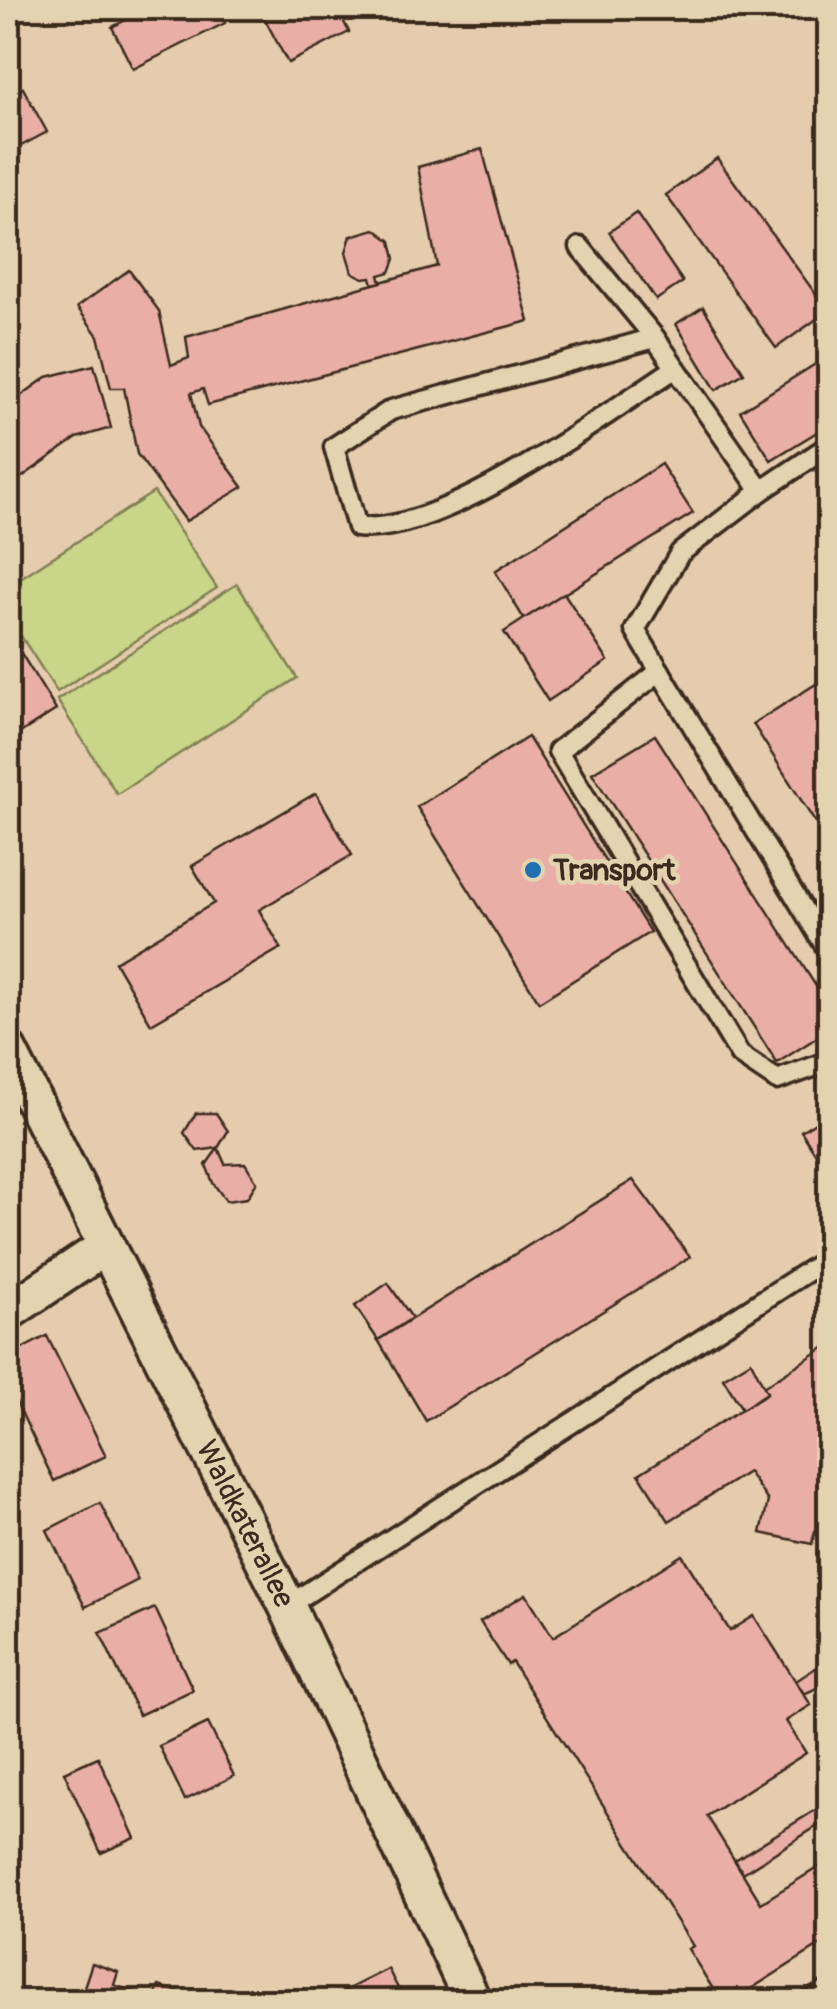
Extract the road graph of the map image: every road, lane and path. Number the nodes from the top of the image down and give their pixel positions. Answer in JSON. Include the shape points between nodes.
{"nodes":[{"id":1,"x":580,"y":247,"type":"dead end"},
{"id":2,"x":655,"y":338,"type":"junction"},
{"id":3,"x":676,"y":368,"type":"junction"},
{"id":4,"x":830,"y":445,"type":"edge"},
{"id":5,"x":762,"y":491,"type":"junction"},
{"id":6,"x":660,"y":671,"type":"junction"},
{"id":7,"x":830,"y":954,"type":"edge"},
{"id":8,"x":8,"y":1050,"type":"edge"},
{"id":9,"x":830,"y":1061,"type":"edge"},
{"id":10,"x":105,"y":1247,"type":"junction"},
{"id":11,"x":830,"y":1257,"type":"edge"},
{"id":12,"x":8,"y":1312,"type":"edge"},
{"id":13,"x":287,"y":1606,"type":"junction"},
{"id":14,"x":830,"y":1989,"type":"edge"},
{"id":15,"x":472,"y":2002,"type":"edge"},
{"id":16,"x":808,"y":2002,"type":"edge"}],
"edges":[{"from":1,"to":2,"type":"lane"},
{"from":2,"to":3,"type":"lane"},
{"from":2,"to":3,"type":"lane","via":[[390,410],[334,447],[357,527],[381,530],[421,519],[521,468]]},
{"from":3,"to":5,"type":"lane"},
{"from":4,"to":5,"type":"lane"},
{"from":5,"to":6,"type":"lane","via":[[680,553],[635,630]]},
{"from":6,"to":7,"type":"lane"},
{"from":6,"to":9,"type":"lane","via":[[558,751],[740,1056],[777,1080]]},
{"from":8,"to":10,"type":"street","name":"Waldkaterallee"},
{"from":10,"to":12,"type":"street"},
{"from":10,"to":13,"type":"street","name":"Waldkaterallee"},
{"from":11,"to":13,"type":"lane"},
{"from":13,"to":15,"type":"street","name":"Waldkaterallee"},
{"from":14,"to":16,"type":"lane"}]}
